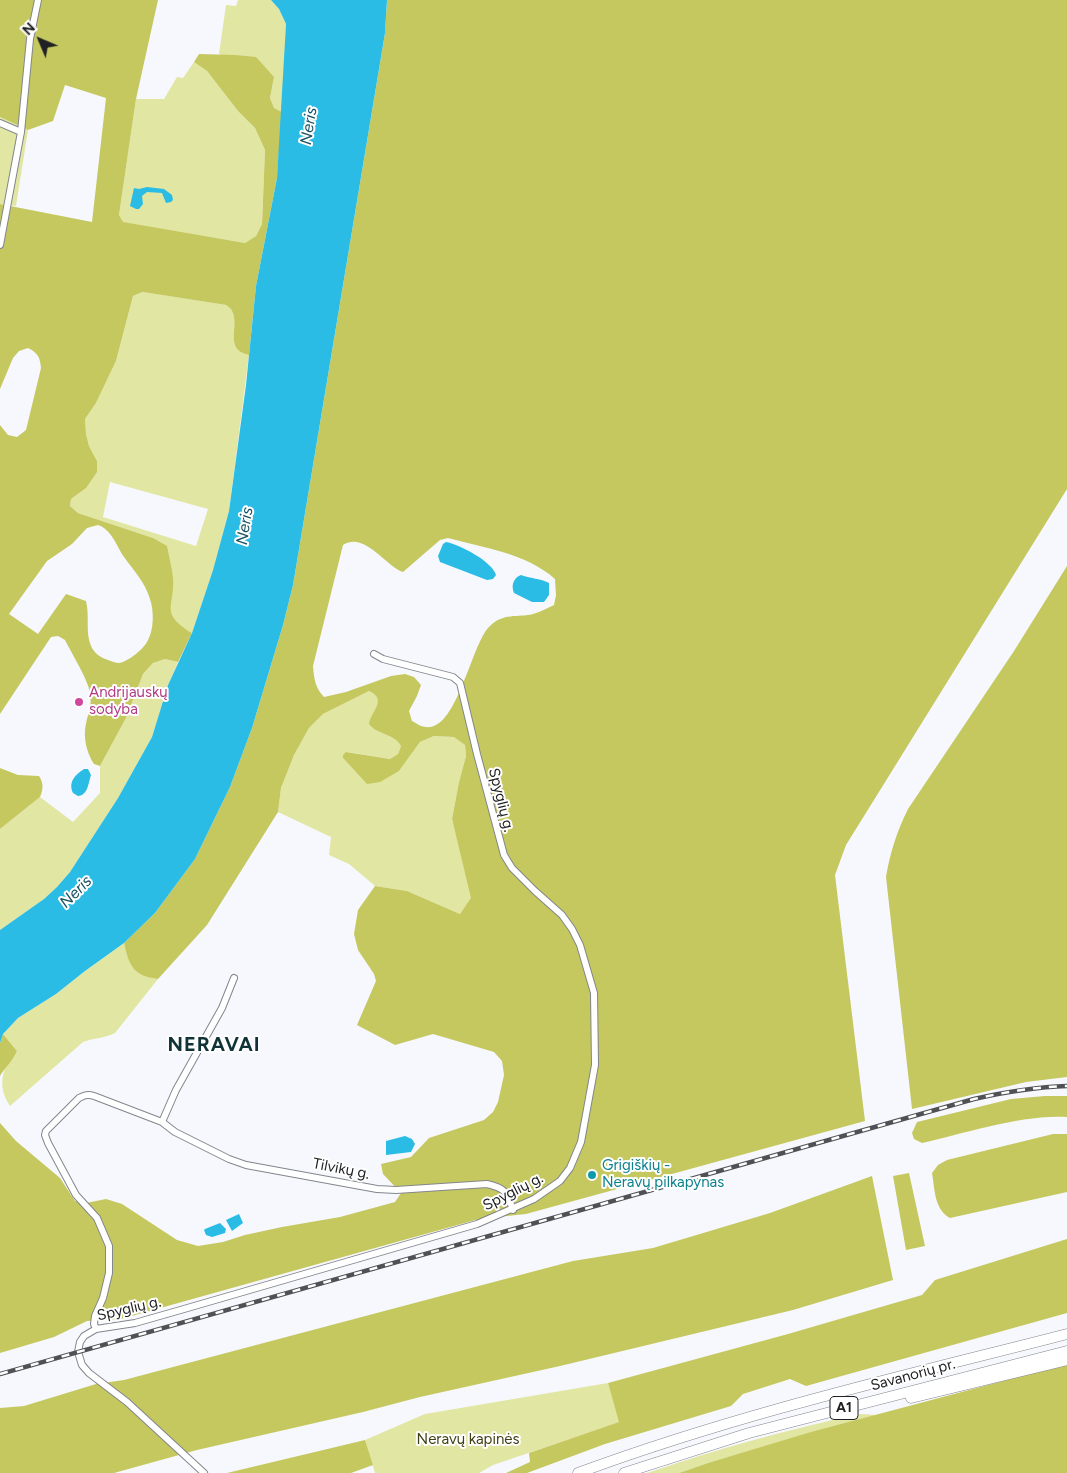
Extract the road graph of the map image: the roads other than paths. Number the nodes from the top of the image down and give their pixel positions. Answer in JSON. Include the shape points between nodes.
{"nodes":[{"id":1,"x":38,"y":0,"type":"edge"},
{"id":2,"x":0,"y":123,"type":"edge"},
{"id":3,"x":21,"y":132,"type":"junction"},
{"id":4,"x":0,"y":245,"type":"edge"},
{"id":5,"x":374,"y":654,"type":"dead end"},
{"id":6,"x":234,"y":978,"type":"dead end"},
{"id":7,"x":162,"y":1122,"type":"junction"},
{"id":8,"x":513,"y":1210,"type":"junction"},
{"id":9,"x":96,"y":1330,"type":"junction"},
{"id":10,"x":1067,"y":1334,"type":"edge"},
{"id":11,"x":1067,"y":1351,"type":"edge"},
{"id":12,"x":1067,"y":1360,"type":"edge"},
{"id":13,"x":749,"y":1433,"type":"junction"},
{"id":14,"x":204,"y":1473,"type":"edge"},
{"id":15,"x":578,"y":1473,"type":"edge"},
{"id":16,"x":624,"y":1473,"type":"edge"}],
"edges":[{"from":1,"to":3,"type":"street","via":[[30,39]]},
{"from":2,"to":3,"type":"street"},
{"from":3,"to":4,"type":"street"},
{"from":5,"to":8,"type":"street","name":"Spyglių g.","via":[[453,677],[460,683],[504,855],[512,868],[562,915],[572,929],[594,993],[595,1065],[581,1142],[570,1168],[560,1181],[534,1200]]},
{"from":6,"to":7,"type":"street","via":[[222,1008]]},
{"from":7,"to":8,"type":"street","name":"Tilvikų g.","via":[[229,1159],[251,1166],[377,1189],[499,1186]]},
{"from":7,"to":9,"type":"street","via":[[89,1094],[79,1098],[46,1131],[48,1143],[76,1195],[97,1218],[109,1246],[109,1273],[95,1316]]},
{"from":8,"to":9,"type":"street","name":"Spyglių g.","via":[[453,1232],[184,1309]]},
{"from":9,"to":14,"type":"street","name":"Spyglių g.","via":[[80,1342],[78,1352],[82,1365]]},
{"from":10,"to":15,"type":"highway","name":"Savanorių pr.","number":"A1","via":[[707,1429]]},
{"from":11,"to":13,"type":"highway","name":"Savanorių pr.","number":"A1"},
{"from":12,"to":13,"type":"highway"},
{"from":13,"to":16,"type":"highway","name":"Savanorių pr.","number":"A1"}]}
